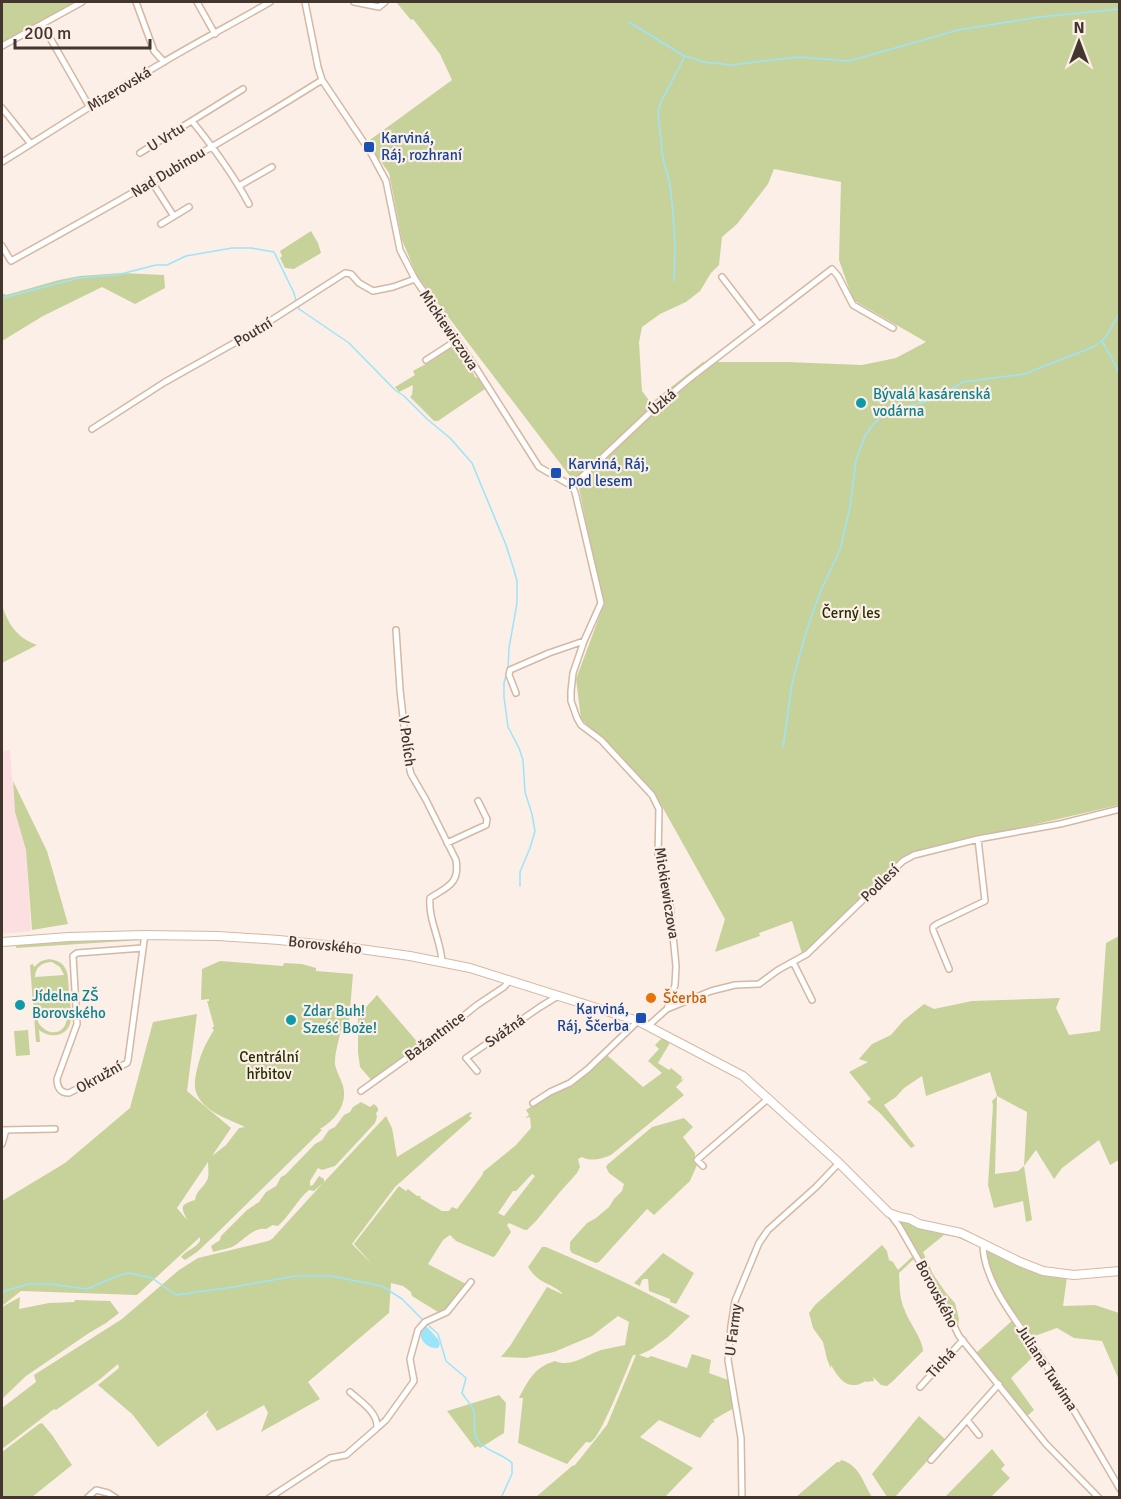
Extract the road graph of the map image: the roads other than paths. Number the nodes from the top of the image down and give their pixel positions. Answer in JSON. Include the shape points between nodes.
{"nodes":[{"id":1,"x":82,"y":2,"type":"edge"},
{"id":2,"x":136,"y":2,"type":"edge"},
{"id":3,"x":197,"y":2,"type":"edge"},
{"id":4,"x":270,"y":2,"type":"edge"},
{"id":5,"x":305,"y":2,"type":"edge"},
{"id":6,"x":354,"y":2,"type":"edge"},
{"id":7,"x":385,"y":2,"type":"edge"},
{"id":8,"x":42,"y":24,"type":"junction"},
{"id":9,"x":215,"y":34,"type":"junction"},
{"id":10,"x":2,"y":46,"type":"edge"},
{"id":11,"x":164,"y":62,"type":"junction"},
{"id":12,"x":321,"y":80,"type":"junction"},
{"id":13,"x":243,"y":89,"type":"dead end"},
{"id":14,"x":89,"y":106,"type":"junction"},
{"id":15,"x":2,"y":108,"type":"edge"},
{"id":16,"x":192,"y":121,"type":"junction"},
{"id":17,"x":31,"y":144,"type":"junction"},
{"id":18,"x":212,"y":146,"type":"junction"},
{"id":19,"x":140,"y":153,"type":"dead end"},
{"id":20,"x":2,"y":162,"type":"edge"},
{"id":21,"x":272,"y":166,"type":"dead end"},
{"id":22,"x":152,"y":182,"type":"junction"},
{"id":23,"x":239,"y":186,"type":"junction"},
{"id":24,"x":249,"y":204,"type":"dead end"},
{"id":25,"x":189,"y":207,"type":"dead end"},
{"id":26,"x":173,"y":215,"type":"junction"},
{"id":27,"x":161,"y":224,"type":"dead end"},
{"id":28,"x":2,"y":246,"type":"edge"},
{"id":29,"x":722,"y":277,"type":"dead end"},
{"id":30,"x":415,"y":279,"type":"junction"},
{"id":31,"x":759,"y":325,"type":"junction"},
{"id":32,"x":893,"y":328,"type":"dead end"},
{"id":33,"x":457,"y":340,"type":"junction"},
{"id":34,"x":426,"y":360,"type":"dead end"},
{"id":35,"x":92,"y":429,"type":"dead end"},
{"id":36,"x":572,"y":486,"type":"junction"},
{"id":37,"x":396,"y":630,"type":"dead end"},
{"id":38,"x":584,"y":641,"type":"junction"},
{"id":39,"x":516,"y":693,"type":"dead end"},
{"id":40,"x":478,"y":801,"type":"dead end"},
{"id":41,"x":1119,"y":809,"type":"edge"},
{"id":42,"x":978,"y":839,"type":"junction"},
{"id":43,"x":447,"y":843,"type":"junction"},
{"id":44,"x":145,"y":935,"type":"junction"},
{"id":45,"x":2,"y":942,"type":"edge"},
{"id":46,"x":143,"y":948,"type":"junction"},
{"id":47,"x":442,"y":962,"type":"junction"},
{"id":48,"x":793,"y":962,"type":"junction"},
{"id":49,"x":949,"y":969,"type":"dead end"},
{"id":50,"x":509,"y":981,"type":"junction"},
{"id":51,"x":558,"y":996,"type":"junction"},
{"id":52,"x":812,"y":1000,"type":"dead end"},
{"id":53,"x":667,"y":1009,"type":"junction"},
{"id":54,"x":638,"y":1021,"type":"junction"},
{"id":55,"x":648,"y":1026,"type":"junction"},
{"id":56,"x":477,"y":1071,"type":"dead end"},
{"id":57,"x":361,"y":1092,"type":"dead end"},
{"id":58,"x":769,"y":1098,"type":"junction"},
{"id":59,"x":533,"y":1103,"type":"dead end"},
{"id":60,"x":55,"y":1129,"type":"dead end"},
{"id":61,"x":4,"y":1130,"type":"edge"},
{"id":62,"x":2,"y":1144,"type":"edge"},
{"id":63,"x":839,"y":1163,"type":"junction"},
{"id":64,"x":703,"y":1166,"type":"dead end"},
{"id":65,"x":898,"y":1220,"type":"junction"},
{"id":66,"x":983,"y":1244,"type":"junction"},
{"id":67,"x":1119,"y":1271,"type":"edge"},
{"id":68,"x":471,"y":1282,"type":"dead end"},
{"id":69,"x":963,"y":1340,"type":"junction"},
{"id":70,"x":999,"y":1384,"type":"junction"},
{"id":71,"x":920,"y":1387,"type":"dead end"},
{"id":72,"x":350,"y":1392,"type":"dead end"},
{"id":73,"x":967,"y":1420,"type":"junction"},
{"id":74,"x":377,"y":1428,"type":"junction"},
{"id":75,"x":979,"y":1435,"type":"dead end"},
{"id":76,"x":931,"y":1460,"type":"dead end"},
{"id":77,"x":1119,"y":1489,"type":"edge"},
{"id":78,"x":87,"y":1497,"type":"edge"},
{"id":79,"x":116,"y":1497,"type":"edge"},
{"id":80,"x":268,"y":1497,"type":"edge"},
{"id":81,"x":741,"y":1497,"type":"edge"},
{"id":82,"x":1099,"y":1497,"type":"edge"}],
"edges":[{"from":1,"to":8,"type":"street"},
{"from":2,"to":11,"type":"street","via":[[154,51]]},
{"from":3,"to":9,"type":"street"},
{"from":4,"to":9,"type":"street","name":"Mizerovská"},
{"from":5,"to":12,"type":"street","name":"Mickiewiczova"},
{"from":6,"to":7,"type":"street","via":[[380,7]]},
{"from":8,"to":10,"type":"street"},
{"from":8,"to":14,"type":"street"},
{"from":9,"to":11,"type":"street","name":"Mizerovská"},
{"from":11,"to":14,"type":"street","name":"Mizerovská"},
{"from":12,"to":18,"type":"street","name":"Nad Dubinou"},
{"from":12,"to":30,"type":"street","name":"Mickiewiczova","via":[[386,181],[400,250]]},
{"from":13,"to":16,"type":"street","name":"U Vrtu"},
{"from":14,"to":17,"type":"street","name":"Mizerovská"},
{"from":15,"to":17,"type":"street"},
{"from":16,"to":18,"type":"street","name":"U Vrtu"},
{"from":16,"to":19,"type":"street","name":"U Vrtu"},
{"from":17,"to":20,"type":"street","name":"Mizerovská"},
{"from":18,"to":22,"type":"street","name":"Nad Dubinou"},
{"from":18,"to":23,"type":"street","name":"U Vrtu"},
{"from":21,"to":23,"type":"street"},
{"from":22,"to":26,"type":"street"},
{"from":22,"to":28,"type":"street","name":"Nad Dubinou","via":[[11,261]]},
{"from":23,"to":24,"type":"street","name":"U Vrtu"},
{"from":25,"to":26,"type":"street"},
{"from":26,"to":27,"type":"street"},
{"from":29,"to":31,"type":"street"},
{"from":30,"to":33,"type":"street","name":"Mickiewiczova"},
{"from":30,"to":35,"type":"street","name":"Poutní","via":[[373,291],[345,273]]},
{"from":31,"to":32,"type":"street","name":"Úzká","via":[[832,269],[853,305]]},
{"from":31,"to":36,"type":"street","name":"Úzká","via":[[658,405]]},
{"from":33,"to":34,"type":"street"},
{"from":33,"to":36,"type":"street","name":"Mickiewiczova","via":[[539,468]]},
{"from":36,"to":38,"type":"street","name":"Mickiewiczova","via":[[602,603]]},
{"from":37,"to":43,"type":"street","name":"V Polích","via":[[408,762]]},
{"from":38,"to":39,"type":"street","via":[[510,670]]},
{"from":38,"to":53,"type":"street","name":"Mickiewiczova","via":[[570,691],[577,718],[652,795],[659,809],[658,856],[670,905],[676,966]]},
{"from":40,"to":43,"type":"street","via":[[486,825]]},
{"from":41,"to":42,"type":"street","name":"Podlesí"},
{"from":42,"to":48,"type":"street","name":"Podlesí","via":[[903,861],[807,954]]},
{"from":42,"to":49,"type":"street","via":[[985,901],[933,927]]},
{"from":43,"to":47,"type":"street","name":"V Polích","via":[[456,860],[457,875],[454,883],[430,898],[429,909]]},
{"from":44,"to":45,"type":"main road","name":"Borovského"},
{"from":44,"to":46,"type":"street","name":"Okružní"},
{"from":44,"to":47,"type":"main road","name":"Borovského","via":[[279,940]]},
{"from":46,"to":46,"type":"street","name":"Okružní","via":[[128,1060],[69,1094],[63,1093],[57,1079],[77,1024],[72,957],[77,953]]},
{"from":47,"to":50,"type":"main road","name":"Borovského"},
{"from":48,"to":52,"type":"street"},
{"from":48,"to":53,"type":"street","name":"Podlesí","via":[[759,984],[711,991]]},
{"from":50,"to":51,"type":"main road","name":"Borovského"},
{"from":50,"to":57,"type":"street","name":"Bažantnice"},
{"from":51,"to":54,"type":"main road","name":"Borovského"},
{"from":51,"to":56,"type":"street","name":"Svážná","via":[[466,1058]]},
{"from":53,"to":55,"type":"street"},
{"from":54,"to":55,"type":"main road","name":"Borovského"},
{"from":54,"to":59,"type":"street","via":[[588,1069]]},
{"from":55,"to":58,"type":"main road","name":"Borovského","via":[[743,1076]]},
{"from":58,"to":63,"type":"main road","name":"Borovského"},
{"from":58,"to":64,"type":"street","via":[[697,1160]]},
{"from":60,"to":61,"type":"street"},
{"from":61,"to":62,"type":"street"},
{"from":63,"to":65,"type":"main road","name":"Borovského"},
{"from":63,"to":81,"type":"street","name":"U Farmy","via":[[768,1230],[735,1301],[728,1359],[741,1438]]},
{"from":65,"to":66,"type":"main road","via":[[910,1219],[961,1233]]},
{"from":65,"to":69,"type":"street","name":"Borovského"},
{"from":66,"to":67,"type":"main road","via":[[1053,1273]]},
{"from":66,"to":77,"type":"street","name":"Juliana Tuwima","via":[[995,1289],[1045,1363]]},
{"from":68,"to":74,"type":"street","via":[[447,1312],[417,1330],[410,1359],[414,1381]]},
{"from":69,"to":70,"type":"street","name":"Borovského"},
{"from":69,"to":71,"type":"street","name":"Tichá"},
{"from":70,"to":73,"type":"street"},
{"from":70,"to":82,"type":"street","name":"Borovského","via":[[1046,1444]]},
{"from":72,"to":74,"type":"street","via":[[372,1412]]},
{"from":73,"to":75,"type":"street"},
{"from":73,"to":76,"type":"street"},
{"from":74,"to":80,"type":"street","via":[[346,1455],[330,1458]]},
{"from":78,"to":79,"type":"street","via":[[96,1490]]}]}
